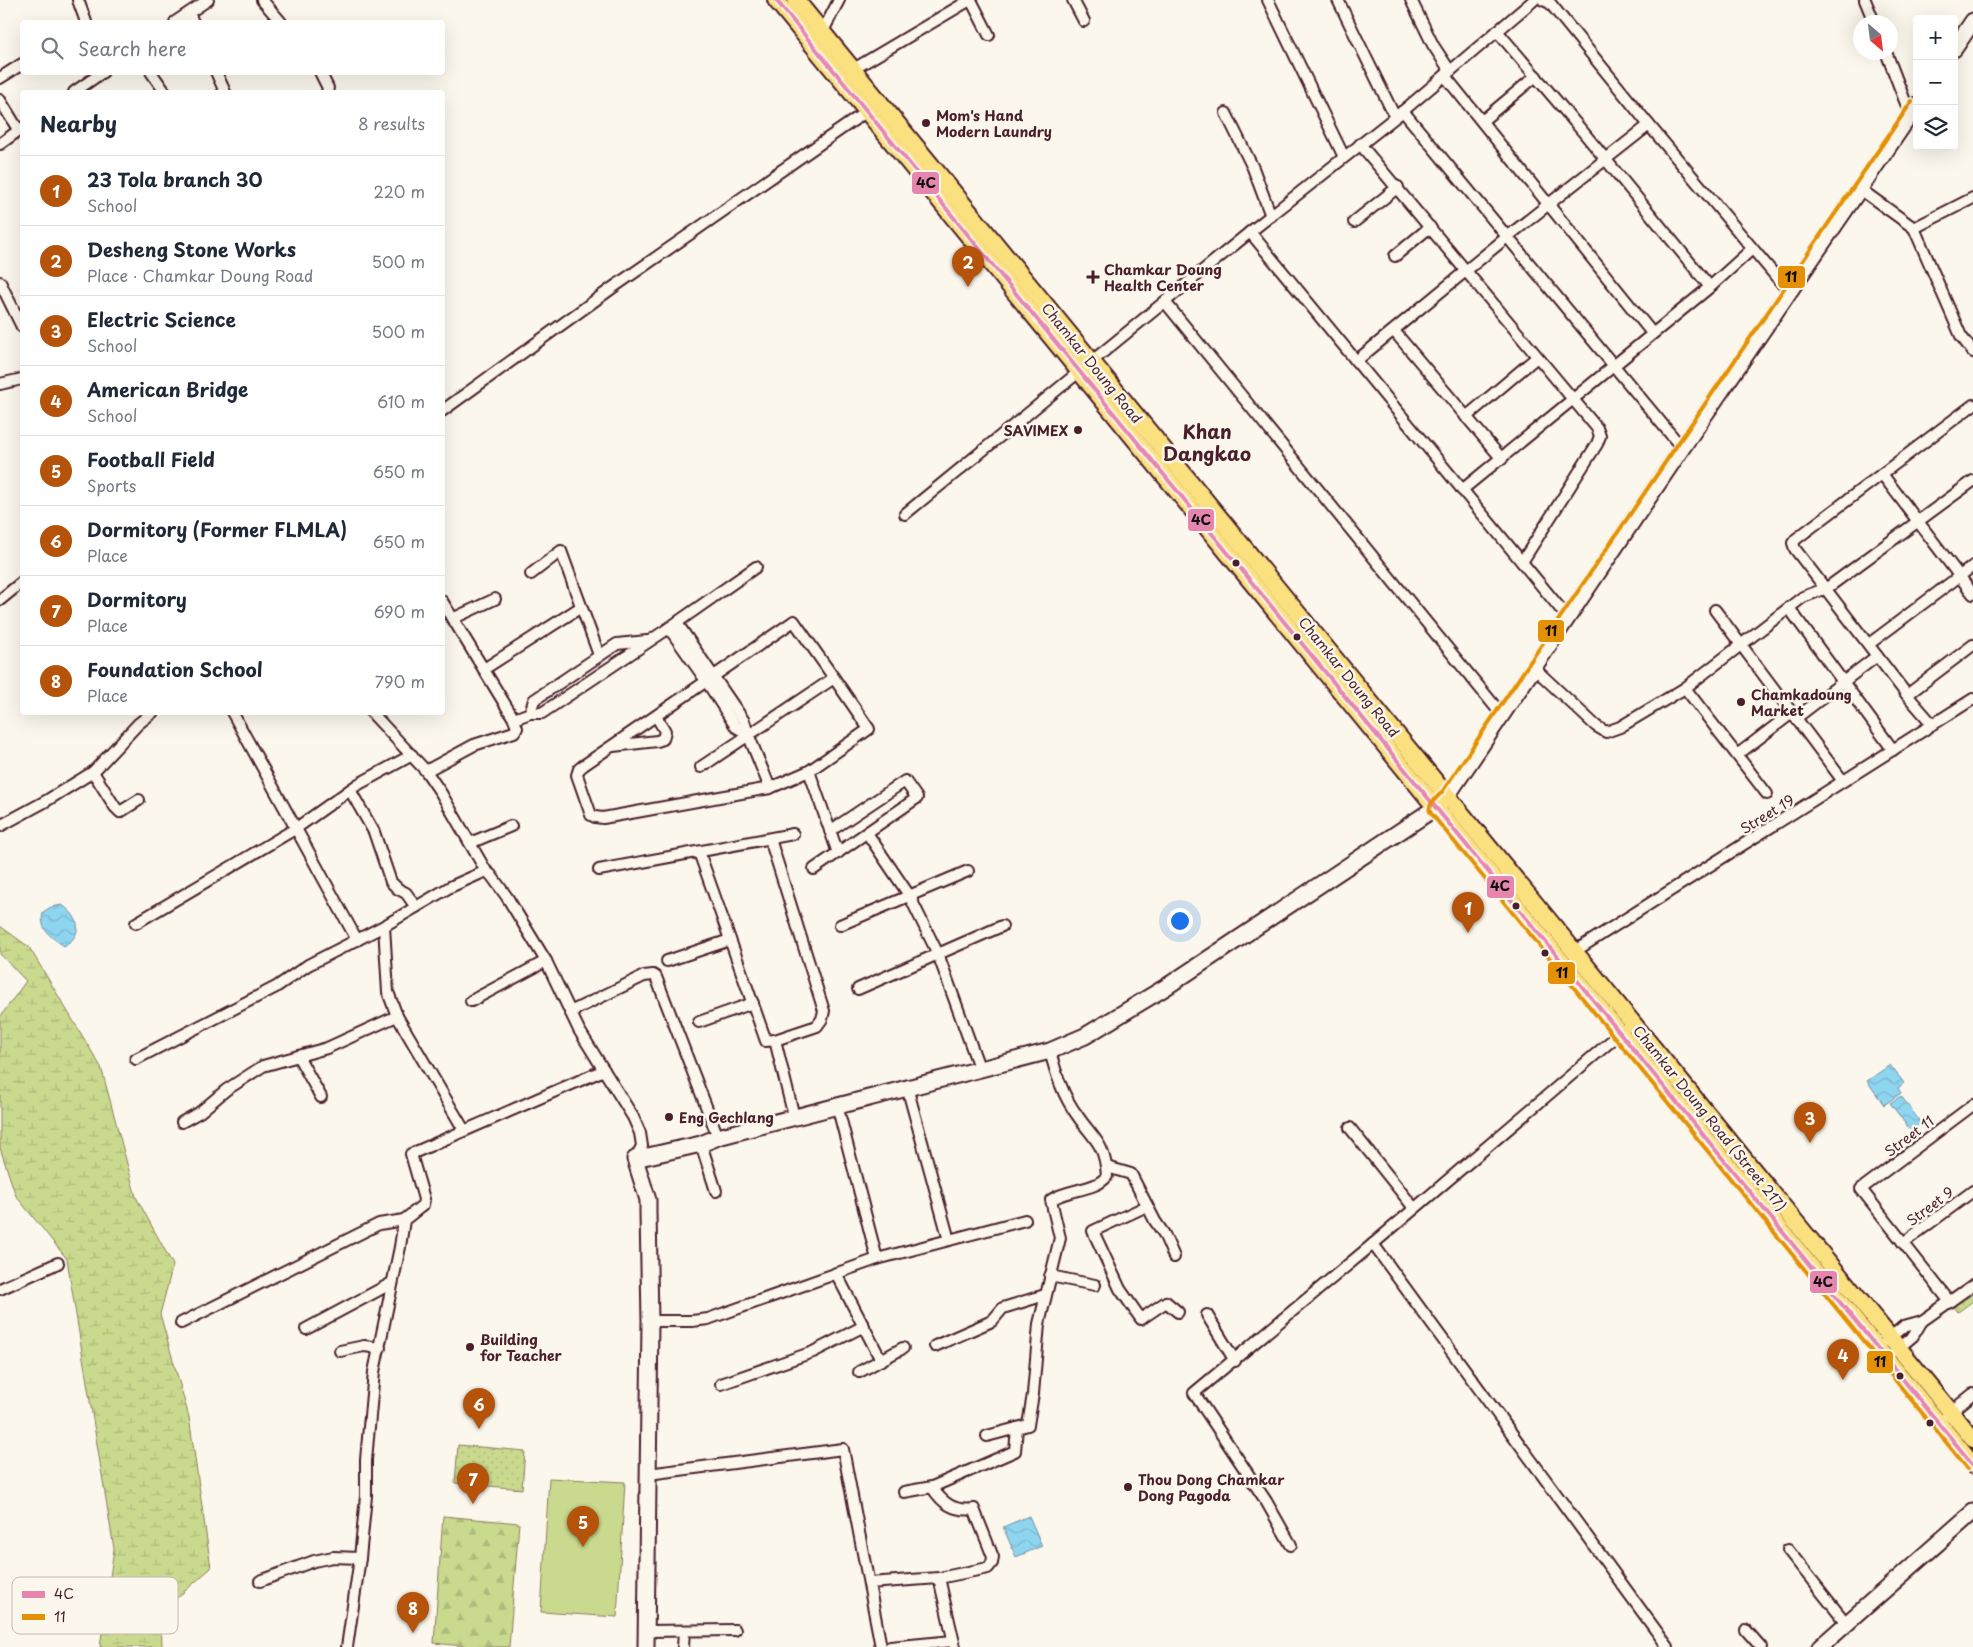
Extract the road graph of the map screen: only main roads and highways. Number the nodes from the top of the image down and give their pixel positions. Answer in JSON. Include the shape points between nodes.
{"nodes":[{"id":1,"x":776,"y":0,"type":"edge"},
{"id":2,"x":796,"y":0,"type":"edge"},
{"id":3,"x":872,"y":107,"type":"junction"},
{"id":4,"x":1085,"y":367,"type":"junction"},
{"id":5,"x":1447,"y":796,"type":"joint"},
{"id":6,"x":1435,"y":808,"type":"joint"},
{"id":7,"x":1626,"y":1028,"type":"junction"},
{"id":8,"x":1944,"y":1417,"type":"junction"},
{"id":9,"x":1973,"y":1439,"type":"edge"},
{"id":10,"x":1973,"y":1465,"type":"edge"}],
"edges":[{"from":1,"to":3,"type":"main road","name":"Chamkar Doung Road"},
{"from":2,"to":3,"type":"main road","name":"Chamkar Doung Road","via":[[852,70]]},
{"from":3,"to":4,"type":"main road","name":"Chamkar Doung Road"},
{"from":4,"to":5,"type":"main road","name":"Chamkar Doung Road"},
{"from":4,"to":6,"type":"main road","name":"Chamkar Doung Road"},
{"from":5,"to":7,"type":"main road","name":"Chamkar Doung Road (Street 217)","via":[[1575,951]]},
{"from":6,"to":7,"type":"main road","name":"Chamkar Doung Road (Street 217)"},
{"from":7,"to":8,"type":"main road","name":"Chamkar Doung Road (Street 217)"},
{"from":8,"to":9,"type":"main road","name":"Chamkar Doung Road (Street 217)"},
{"from":8,"to":10,"type":"main road","name":"Chamkar Doung Road (Street 217)"}]}
